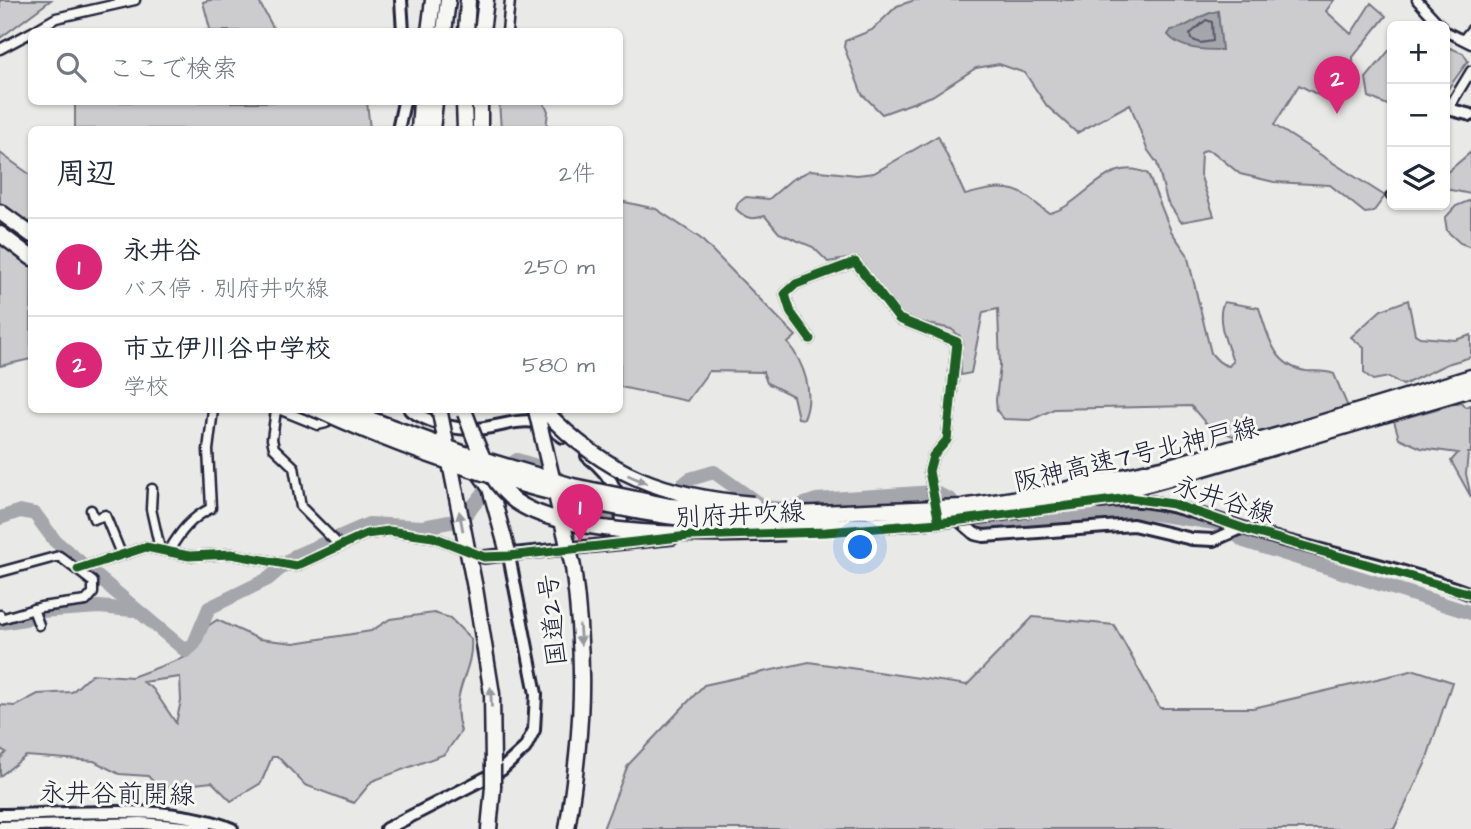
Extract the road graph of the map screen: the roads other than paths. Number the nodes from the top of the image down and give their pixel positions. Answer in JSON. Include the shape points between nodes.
{"nodes":[{"id":1,"x":135,"y":0,"type":"edge"},
{"id":2,"x":401,"y":0,"type":"edge"},
{"id":3,"x":433,"y":0,"type":"edge"},
{"id":4,"x":448,"y":0,"type":"edge"},
{"id":5,"x":468,"y":0,"type":"edge"},
{"id":6,"x":486,"y":0,"type":"edge"},
{"id":7,"x":510,"y":0,"type":"edge"},
{"id":8,"x":1417,"y":0,"type":"edge"},
{"id":9,"x":1436,"y":21,"type":"edge"},
{"id":10,"x":39,"y":28,"type":"edge"},
{"id":11,"x":403,"y":28,"type":"edge"},
{"id":12,"x":430,"y":28,"type":"edge"},
{"id":13,"x":444,"y":28,"type":"edge"},
{"id":14,"x":466,"y":28,"type":"edge"},
{"id":15,"x":482,"y":28,"type":"edge"},
{"id":16,"x":507,"y":28,"type":"edge"},
{"id":17,"x":1471,"y":30,"type":"edge"},
{"id":18,"x":28,"y":34,"type":"edge"},
{"id":19,"x":1450,"y":34,"type":"edge"},
{"id":20,"x":1467,"y":42,"type":"edge"},
{"id":21,"x":0,"y":49,"type":"edge"},
{"id":22,"x":1471,"y":71,"type":"edge"},
{"id":23,"x":403,"y":105,"type":"edge"},
{"id":24,"x":421,"y":105,"type":"edge"},
{"id":25,"x":435,"y":105,"type":"edge"},
{"id":26,"x":464,"y":105,"type":"edge"},
{"id":27,"x":480,"y":105,"type":"edge"},
{"id":28,"x":1450,"y":105,"type":"edge"},
{"id":29,"x":1450,"y":112,"type":"edge"},
{"id":30,"x":1471,"y":115,"type":"edge"},
{"id":31,"x":399,"y":126,"type":"edge"},
{"id":32,"x":419,"y":126,"type":"edge"},
{"id":33,"x":432,"y":126,"type":"edge"},
{"id":34,"x":465,"y":126,"type":"edge"},
{"id":35,"x":480,"y":126,"type":"edge"},
{"id":36,"x":0,"y":204,"type":"edge"},
{"id":37,"x":0,"y":212,"type":"edge"},
{"id":38,"x":28,"y":222,"type":"edge"},
{"id":39,"x":0,"y":227,"type":"edge"},
{"id":40,"x":28,"y":232,"type":"edge"},
{"id":41,"x":0,"y":234,"type":"edge"},
{"id":42,"x":28,"y":246,"type":"edge"},
{"id":43,"x":28,"y":255,"type":"edge"},
{"id":44,"x":810,"y":339,"type":"dead end"},
{"id":45,"x":1471,"y":377,"type":"edge"},
{"id":46,"x":1471,"y":389,"type":"edge"},
{"id":47,"x":1406,"y":403,"type":"junction"},
{"id":48,"x":213,"y":413,"type":"edge"},
{"id":49,"x":277,"y":413,"type":"edge"},
{"id":50,"x":286,"y":413,"type":"edge"},
{"id":51,"x":328,"y":413,"type":"edge"},
{"id":52,"x":335,"y":413,"type":"edge"},
{"id":53,"x":336,"y":413,"type":"edge"},
{"id":54,"x":353,"y":413,"type":"edge"},
{"id":55,"x":417,"y":413,"type":"edge"},
{"id":56,"x":439,"y":413,"type":"edge"},
{"id":57,"x":466,"y":413,"type":"edge"},
{"id":58,"x":537,"y":413,"type":"edge"},
{"id":59,"x":547,"y":413,"type":"edge"},
{"id":60,"x":548,"y":413,"type":"edge"},
{"id":61,"x":542,"y":425,"type":"junction"},
{"id":62,"x":152,"y":489,"type":"dead end"},
{"id":63,"x":91,"y":510,"type":"dead end"},
{"id":64,"x":877,"y":519,"type":"junction"},
{"id":65,"x":959,"y":520,"type":"junction"},
{"id":66,"x":939,"y":523,"type":"junction"},
{"id":67,"x":1241,"y":528,"type":"junction"},
{"id":68,"x":337,"y":542,"type":"junction"},
{"id":69,"x":620,"y":545,"type":"junction"},
{"id":70,"x":165,"y":550,"type":"junction"},
{"id":71,"x":121,"y":554,"type":"junction"},
{"id":72,"x":509,"y":556,"type":"junction"},
{"id":73,"x":484,"y":557,"type":"joint"},
{"id":74,"x":78,"y":569,"type":"junction"},
{"id":75,"x":0,"y":572,"type":"edge"},
{"id":76,"x":1471,"y":594,"type":"edge"},
{"id":77,"x":0,"y":615,"type":"edge"},
{"id":78,"x":0,"y":815,"type":"edge"},
{"id":79,"x":0,"y":827,"type":"edge"},
{"id":80,"x":205,"y":829,"type":"edge"},
{"id":81,"x":232,"y":829,"type":"edge"},
{"id":82,"x":386,"y":829,"type":"edge"},
{"id":83,"x":489,"y":829,"type":"edge"},
{"id":84,"x":567,"y":829,"type":"edge"}],
"edges":[{"from":1,"to":10,"type":"street","via":[[57,18]]},
{"from":2,"to":11,"type":"street"},
{"from":3,"to":12,"type":"highway"},
{"from":4,"to":13,"type":"highway"},
{"from":5,"to":14,"type":"highway"},
{"from":6,"to":15,"type":"highway"},
{"from":7,"to":16,"type":"street"},
{"from":8,"to":9,"type":"street"},
{"from":17,"to":20,"type":"street"},
{"from":18,"to":21,"type":"street"},
{"from":19,"to":20,"type":"street"},
{"from":22,"to":28,"type":"street"},
{"from":23,"to":31,"type":"street"},
{"from":24,"to":32,"type":"highway"},
{"from":25,"to":33,"type":"highway"},
{"from":26,"to":34,"type":"highway"},
{"from":27,"to":35,"type":"highway"},
{"from":29,"to":30,"type":"street"},
{"from":36,"to":38,"type":"highway"},
{"from":37,"to":40,"type":"highway"},
{"from":39,"to":42,"type":"highway"},
{"from":41,"to":43,"type":"highway"},
{"from":44,"to":66,"type":"street","via":[[791,313],[785,294],[796,284],[855,262],[899,319],[957,342],[947,440],[933,456],[929,471]]},
{"from":45,"to":47,"type":"highway","name":"阪神高速7号北神戸線"},
{"from":46,"to":47,"type":"highway","name":"阪神高速7号北神戸線"},
{"from":47,"to":64,"type":"highway","name":"阪神高速7号北神戸線","bridge":true,"via":[[1056,492]]},
{"from":48,"to":70,"type":"street","via":[[208,450],[211,508],[197,515]]},
{"from":49,"to":68,"type":"street","via":[[274,448],[294,467],[301,507]]},
{"from":50,"to":51,"type":"street","via":[[318,425],[327,423]]},
{"from":52,"to":64,"type":"highway","name":"阪神高速7号北神戸線","bridge":true,"via":[[462,465],[618,508],[731,523]]},
{"from":53,"to":72,"type":"highway","via":[[477,463],[495,486]]},
{"from":54,"to":64,"type":"highway","name":"阪神高速7号北神戸線","bridge":true,"via":[[465,454],[623,497],[733,512]]},
{"from":55,"to":61,"type":"street","via":[[456,429],[511,420]]},
{"from":83,"to":56,"type":"highway","one_way":true,"bridge":true,"via":[[492,694]]},
{"from":57,"to":64,"type":"highway","bridge":true,"via":[[497,483],[544,517],[645,531],[728,535],[793,533]]},
{"from":58,"to":84,"type":"highway","name":"国道2号","one_way":true,"bridge":true,"via":[[573,567],[584,680],[579,761]]},
{"from":59,"to":64,"type":"highway","one_way":true,"bridge":true,"via":[[580,445],[656,487],[695,498]]},
{"from":60,"to":61,"type":"street"},
{"from":61,"to":69,"type":"street","bridge":true,"via":[[601,467],[615,484],[623,521]]},
{"from":62,"to":70,"type":"street","via":[[151,509]]},
{"from":63,"to":71,"type":"street","via":[[94,519],[105,515]]},
{"from":65,"to":66,"type":"street","name":"別府井吹線"},
{"from":65,"to":67,"type":"street","name":"永井谷線","via":[[1129,498],[1173,504]]},
{"from":65,"to":67,"type":"street","via":[[984,536],[1133,525],[1214,540]]},
{"from":66,"to":69,"type":"street","name":"別府井吹線","via":[[689,536]]},
{"from":67,"to":76,"type":"street","name":"永井谷線"},
{"from":68,"to":70,"type":"street","name":"別府井吹線","via":[[296,566],[230,554],[189,556]]},
{"from":68,"to":73,"type":"street","name":"別府井吹線","via":[[389,531],[433,537]]},
{"from":69,"to":72,"type":"street","name":"別府井吹線"},
{"from":70,"to":71,"type":"street","name":"別府井吹線","via":[[146,547]]},
{"from":71,"to":74,"type":"street","name":"別府井吹線"},
{"from":72,"to":73,"type":"street","name":"別府井吹線"},
{"from":72,"to":82,"type":"street","via":[[536,694],[534,730],[525,748],[501,770]]},
{"from":74,"to":75,"type":"street","via":[[59,555]]},
{"from":74,"to":77,"type":"street","via":[[93,582],[93,593],[86,601],[35,616],[1,619]]},
{"from":78,"to":81,"type":"street","name":"永井谷前開線","via":[[162,814],[209,819]]},
{"from":79,"to":80,"type":"street","name":"永井谷前開線","via":[[141,823]]}]}
